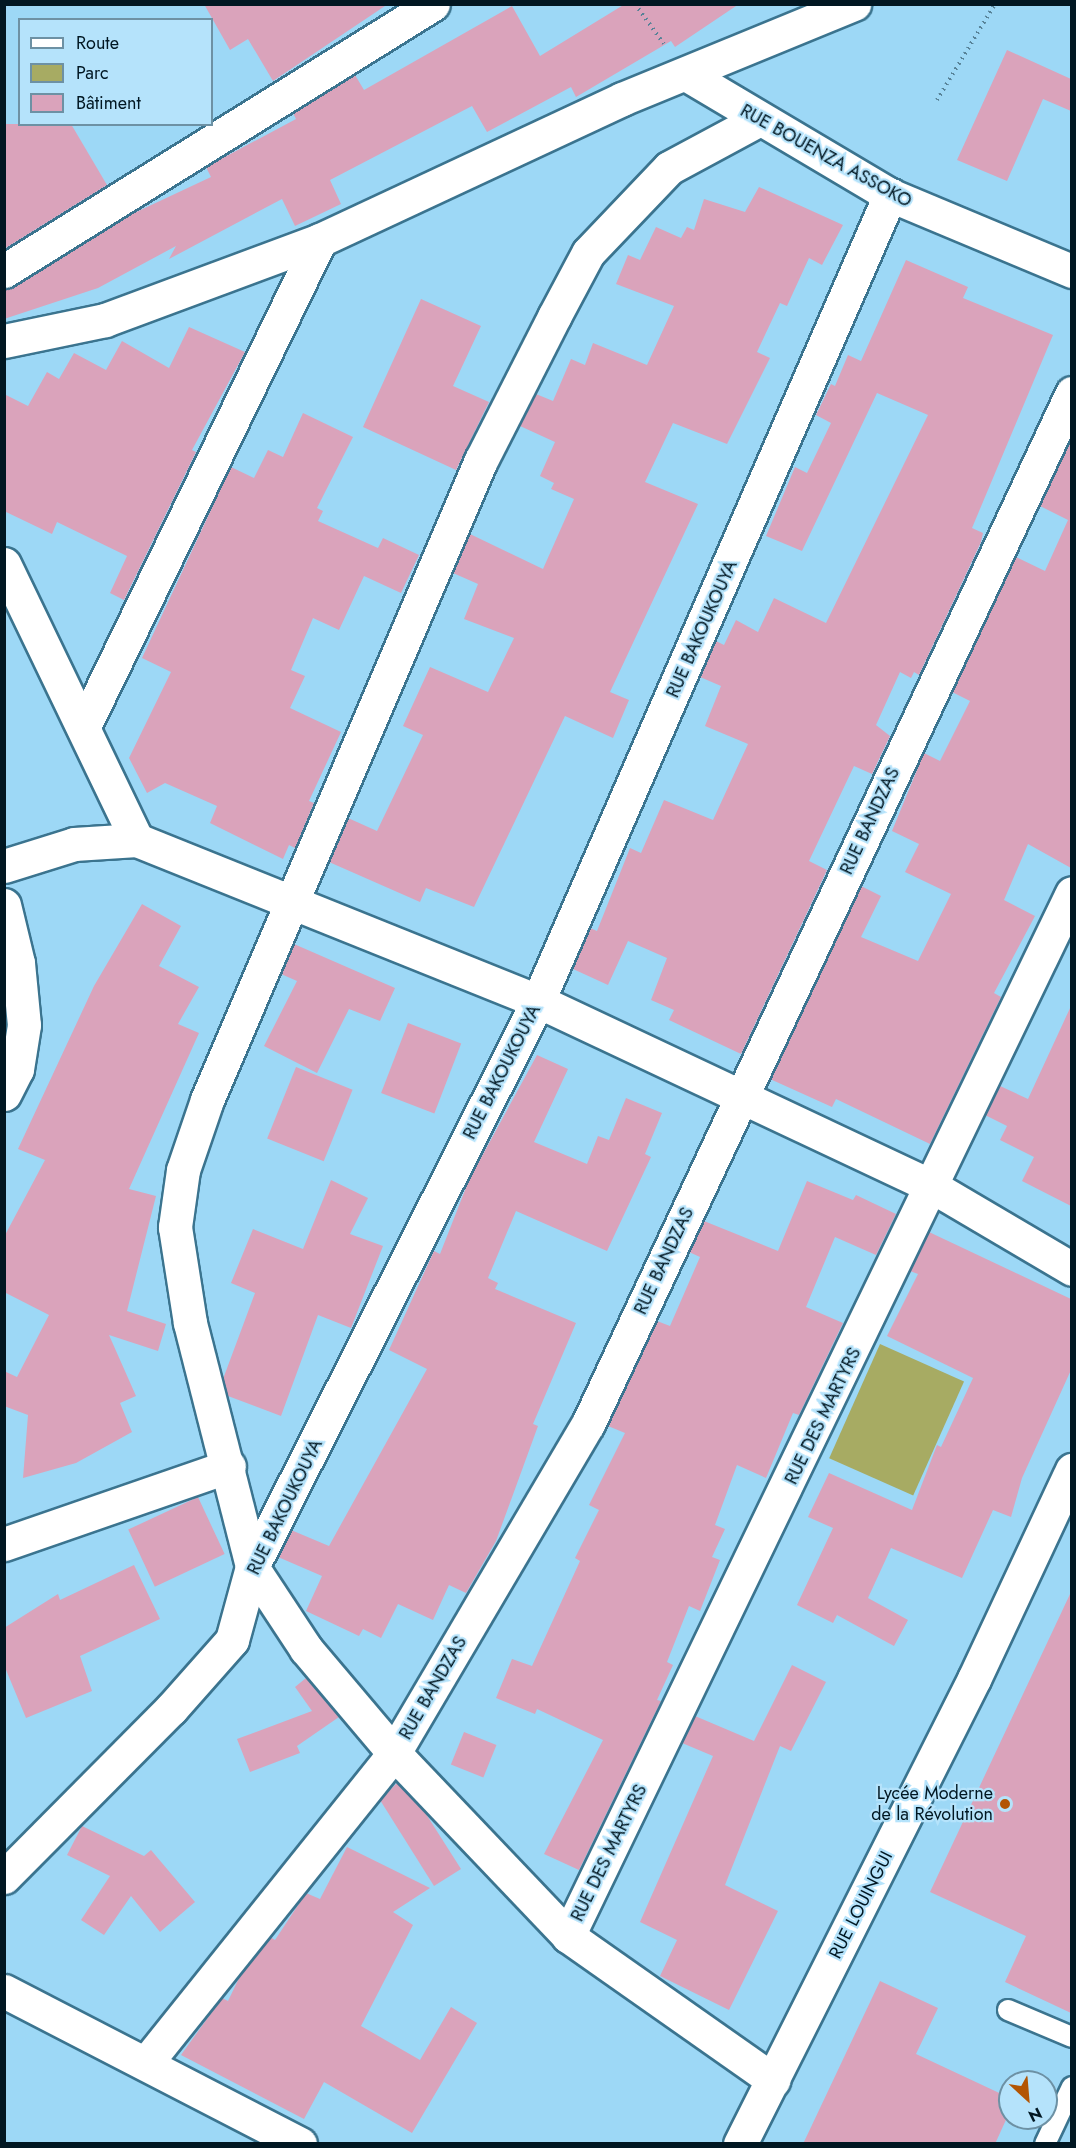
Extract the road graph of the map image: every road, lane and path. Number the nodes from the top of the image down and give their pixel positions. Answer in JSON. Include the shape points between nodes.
{"nodes":[{"id":1,"x":433,"y":4,"type":"edge"},
{"id":2,"x":635,"y":4,"type":"edge"},
{"id":3,"x":854,"y":4,"type":"edge"},
{"id":4,"x":995,"y":4,"type":"edge"},
{"id":5,"x":686,"y":74,"type":"junction"},
{"id":6,"x":937,"y":100,"type":"dead end"},
{"id":7,"x":758,"y":120,"type":"junction"},
{"id":8,"x":890,"y":195,"type":"junction"},
{"id":9,"x":320,"y":240,"type":"junction"},
{"id":10,"x":4,"y":271,"type":"edge"},
{"id":11,"x":1071,"y":271,"type":"edge"},
{"id":12,"x":4,"y":341,"type":"edge"},
{"id":13,"x":1071,"y":393,"type":"edge"},
{"id":14,"x":4,"y":564,"type":"edge"},
{"id":15,"x":85,"y":724,"type":"junction"},
{"id":16,"x":137,"y":840,"type":"junction"},
{"id":17,"x":4,"y":866,"type":"edge"},
{"id":18,"x":1071,"y":893,"type":"edge"},
{"id":19,"x":296,"y":900,"type":"junction"},
{"id":20,"x":4,"y":905,"type":"edge"},
{"id":21,"x":538,"y":1000,"type":"junction"},
{"id":22,"x":4,"y":1094,"type":"edge"},
{"id":23,"x":739,"y":1098,"type":"junction"},
{"id":24,"x":933,"y":1187,"type":"junction"},
{"id":25,"x":1071,"y":1269,"type":"edge"},
{"id":26,"x":229,"y":1466,"type":"junction"},
{"id":27,"x":1071,"y":1470,"type":"edge"},
{"id":28,"x":4,"y":1544,"type":"edge"},
{"id":29,"x":252,"y":1568,"type":"junction"},
{"id":30,"x":394,"y":1753,"type":"junction"},
{"id":31,"x":4,"y":1877,"type":"edge"},
{"id":32,"x":568,"y":1936,"type":"junction"},
{"id":33,"x":4,"y":1991,"type":"edge"},
{"id":34,"x":1008,"y":2010,"type":"dead end"},
{"id":35,"x":1071,"y":2037,"type":"edge"},
{"id":36,"x":146,"y":2063,"type":"junction"},
{"id":37,"x":773,"y":2080,"type":"junction"},
{"id":38,"x":1071,"y":2087,"type":"edge"},
{"id":39,"x":300,"y":2144,"type":"edge"},
{"id":40,"x":740,"y":2144,"type":"edge"},
{"id":41,"x":1045,"y":2144,"type":"edge"}],
"edges":[{"from":1,"to":10,"type":"street"},
{"from":2,"to":5,"type":"path"},
{"from":3,"to":5,"type":"street"},
{"from":4,"to":6,"type":"path"},
{"from":5,"to":7,"type":"street","name":"RUE BOUENZA ASSOKO"},
{"from":5,"to":9,"type":"street"},
{"from":7,"to":8,"type":"street","name":"RUE BOUENZA ASSOKO"},
{"from":7,"to":19,"type":"street","via":[[669,168],[588,253],[481,460]]},
{"from":8,"to":11,"type":"street","name":"RUE BOUENZA ASSOKO"},
{"from":8,"to":21,"type":"street","name":"RUE BAKOUKOUYA"},
{"from":9,"to":12,"type":"street","via":[[105,320]]},
{"from":9,"to":15,"type":"street"},
{"from":13,"to":23,"type":"street","name":"RUE BANDZAS"},
{"from":14,"to":15,"type":"street"},
{"from":15,"to":16,"type":"street"},
{"from":16,"to":17,"type":"street","via":[[74,844]]},
{"from":16,"to":19,"type":"street"},
{"from":18,"to":24,"type":"street","name":"RUE DES MARTYRS"},
{"from":19,"to":21,"type":"street"},
{"from":19,"to":26,"type":"street","via":[[207,1100],[183,1170],[175,1227],[190,1323]]},
{"from":20,"to":22,"type":"street","via":[[18,963],[24,1025],[17,1069]]},
{"from":21,"to":23,"type":"street"},
{"from":21,"to":29,"type":"street","name":"RUE BAKOUKOUYA"},
{"from":23,"to":24,"type":"street"},
{"from":23,"to":30,"type":"street","name":"RUE BANDZAS","via":[[588,1424]]},
{"from":24,"to":25,"type":"street"},
{"from":24,"to":32,"type":"street","name":"RUE DES MARTYRS"},
{"from":26,"to":28,"type":"street"},
{"from":26,"to":29,"type":"street"},
{"from":27,"to":37,"type":"street","name":"RUE LOUINGUI","via":[[974,1679]]},
{"from":29,"to":30,"type":"street","via":[[306,1649]]},
{"from":29,"to":31,"type":"street","name":"RUE BAKOUKOUYA","via":[[232,1640],[171,1709]]},
{"from":30,"to":32,"type":"street"},
{"from":30,"to":36,"type":"street","name":"RUE BANDZAS"},
{"from":32,"to":37,"type":"street"},
{"from":33,"to":36,"type":"street"},
{"from":34,"to":35,"type":"lane"},
{"from":36,"to":39,"type":"street"},
{"from":37,"to":40,"type":"street","name":"RUE LOUINGUI"},
{"from":38,"to":41,"type":"lane"}]}
